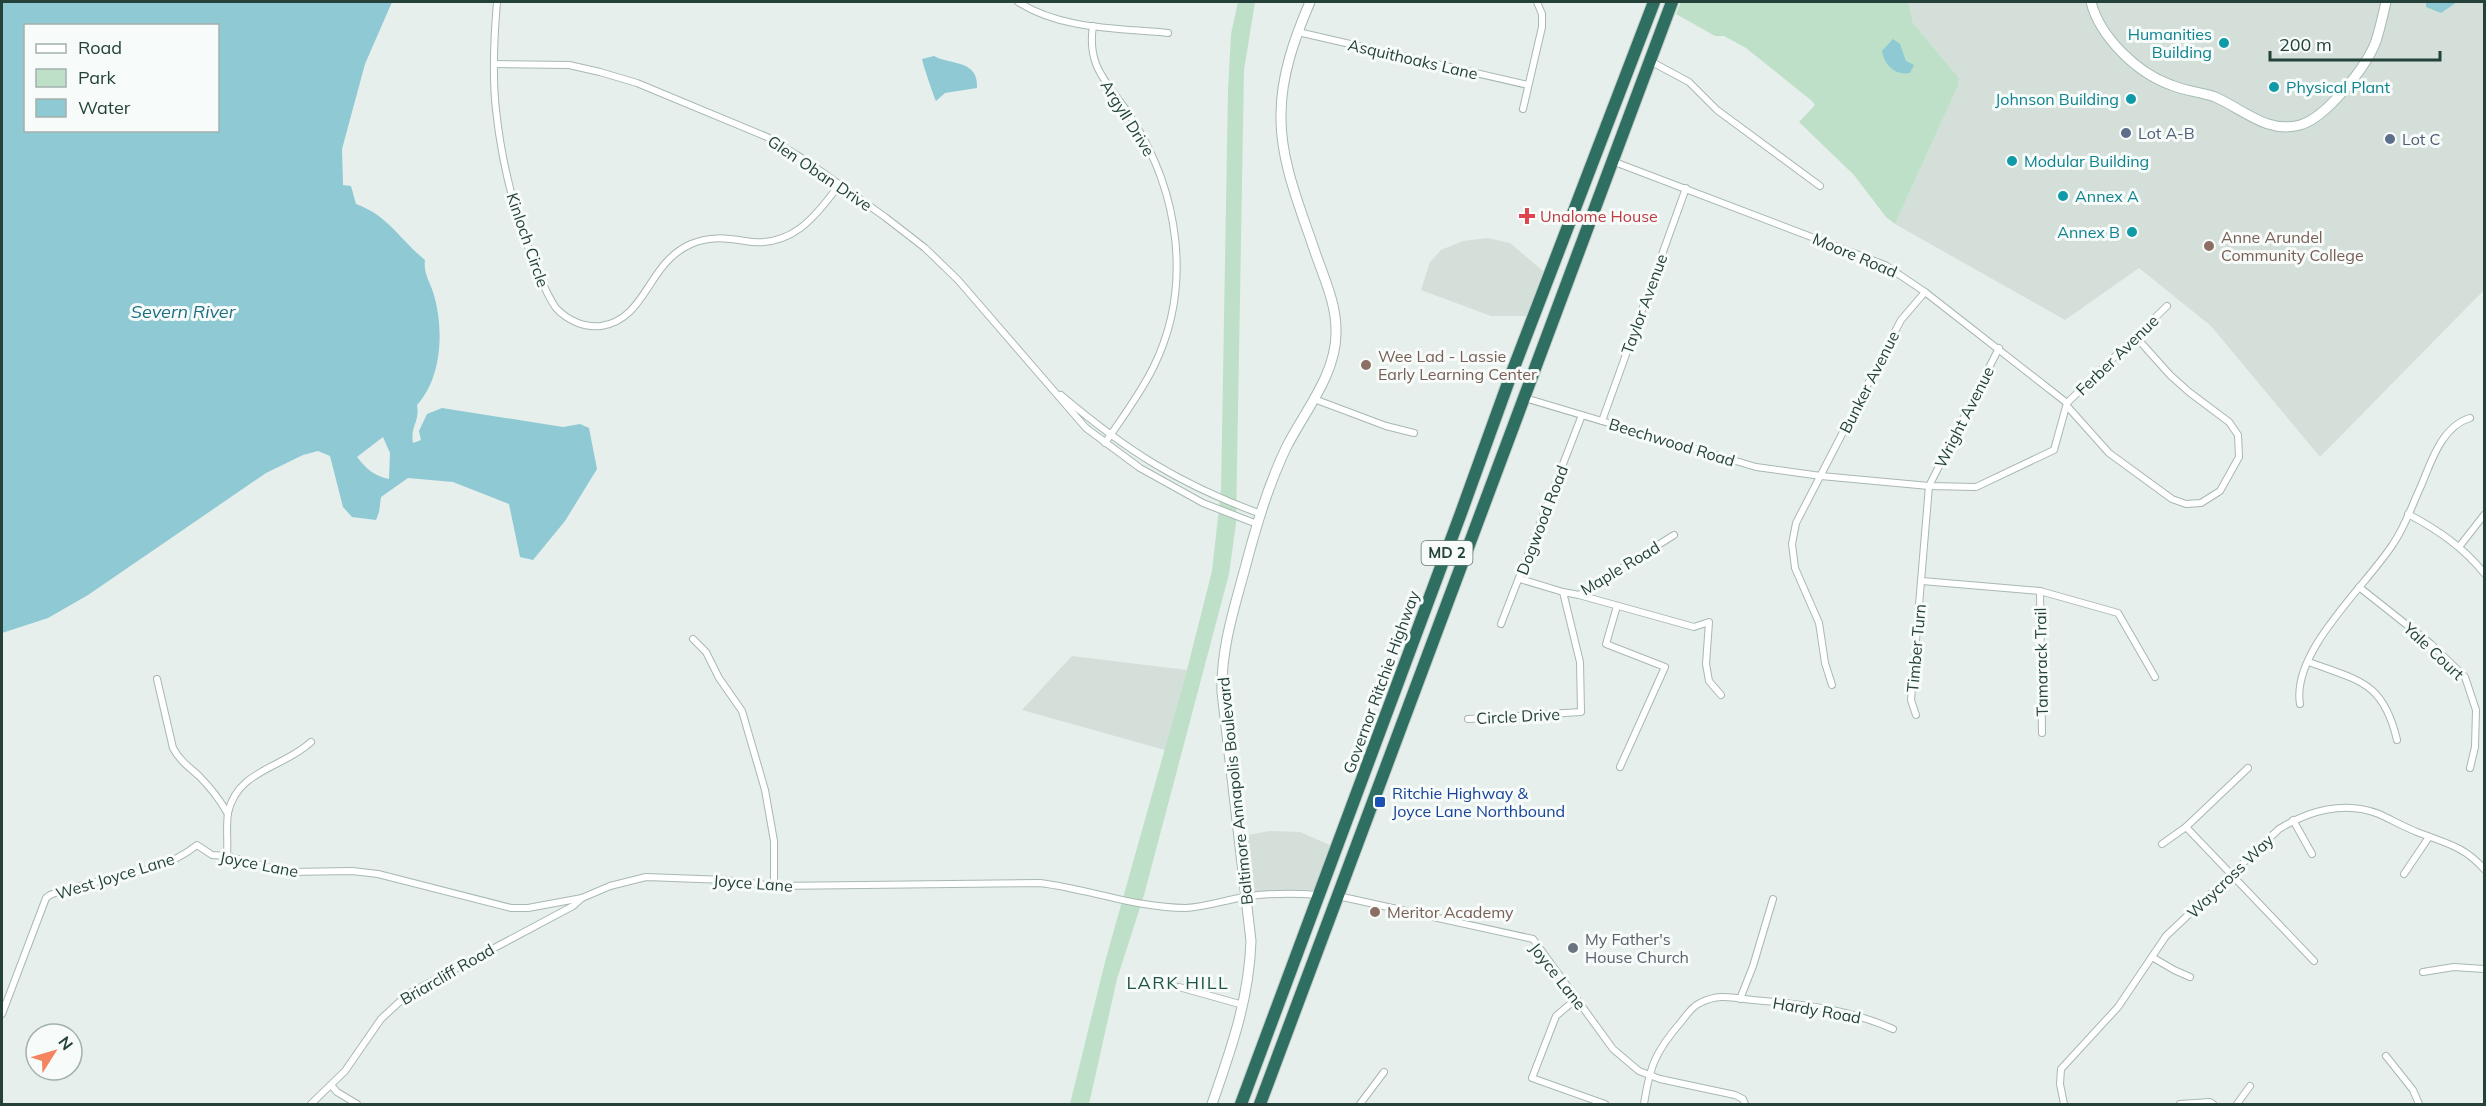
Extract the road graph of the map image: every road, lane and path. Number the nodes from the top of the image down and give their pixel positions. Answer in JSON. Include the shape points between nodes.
{"nodes":[{"id":1,"x":497,"y":2,"type":"edge"},
{"id":2,"x":1018,"y":2,"type":"edge"},
{"id":3,"x":1310,"y":2,"type":"edge"},
{"id":4,"x":1537,"y":2,"type":"edge"},
{"id":5,"x":1654,"y":2,"type":"edge"},
{"id":6,"x":1672,"y":2,"type":"edge"},
{"id":7,"x":2091,"y":2,"type":"edge"},
{"id":8,"x":2386,"y":2,"type":"edge"},
{"id":9,"x":1093,"y":26,"type":"junction"},
{"id":10,"x":1298,"y":32,"type":"junction"},
{"id":11,"x":1168,"y":33,"type":"dead end"},
{"id":12,"x":1650,"y":61,"type":"junction"},
{"id":13,"x":494,"y":64,"type":"junction"},
{"id":14,"x":1528,"y":85,"type":"junction"},
{"id":15,"x":1621,"y":89,"type":"junction"},
{"id":16,"x":1636,"y":95,"type":"junction"},
{"id":17,"x":1523,"y":109,"type":"dead end"},
{"id":18,"x":1611,"y":161,"type":"junction"},
{"id":19,"x":839,"y":185,"type":"junction"},
{"id":20,"x":1820,"y":186,"type":"dead end"},
{"id":21,"x":1686,"y":188,"type":"junction"},
{"id":22,"x":1925,"y":292,"type":"junction"},
{"id":23,"x":2167,"y":306,"type":"dead end"},
{"id":24,"x":2136,"y":337,"type":"junction"},
{"id":25,"x":1999,"y":348,"type":"junction"},
{"id":26,"x":1049,"y":385,"type":"junction"},
{"id":27,"x":1525,"y":398,"type":"junction"},
{"id":28,"x":1314,"y":399,"type":"junction"},
{"id":29,"x":2067,"y":405,"type":"junction"},
{"id":30,"x":1582,"y":415,"type":"junction"},
{"id":31,"x":2470,"y":418,"type":"dead end"},
{"id":32,"x":1602,"y":421,"type":"junction"},
{"id":33,"x":1414,"y":433,"type":"dead end"},
{"id":34,"x":1110,"y":436,"type":"junction"},
{"id":35,"x":1105,"y":443,"type":"junction"},
{"id":36,"x":1145,"y":460,"type":"junction"},
{"id":37,"x":1140,"y":468,"type":"junction"},
{"id":38,"x":1821,"y":476,"type":"junction"},
{"id":39,"x":1179,"y":479,"type":"junction"},
{"id":40,"x":1929,"y":486,"type":"junction"},
{"id":41,"x":1174,"y":487,"type":"junction"},
{"id":42,"x":1461,"y":513,"type":"junction"},
{"id":43,"x":1261,"y":514,"type":"junction"},
{"id":44,"x":2408,"y":514,"type":"junction"},
{"id":45,"x":2484,"y":515,"type":"edge"},
{"id":46,"x":1477,"y":522,"type":"junction"},
{"id":47,"x":1257,"y":524,"type":"junction"},
{"id":48,"x":1674,"y":535,"type":"dead end"},
{"id":49,"x":2459,"y":547,"type":"junction"},
{"id":50,"x":2484,"y":573,"type":"edge"},
{"id":51,"x":1520,"y":579,"type":"junction"},
{"id":52,"x":1922,"y":581,"type":"junction"},
{"id":53,"x":2359,"y":587,"type":"junction"},
{"id":54,"x":2040,"y":591,"type":"junction"},
{"id":55,"x":1563,"y":592,"type":"junction"},
{"id":56,"x":1579,"y":595,"type":"junction"},
{"id":57,"x":1617,"y":606,"type":"junction"},
{"id":58,"x":1501,"y":624,"type":"dead end"},
{"id":59,"x":693,"y":639,"type":"dead end"},
{"id":60,"x":2309,"y":662,"type":"junction"},
{"id":61,"x":2155,"y":677,"type":"dead end"},
{"id":62,"x":157,"y":679,"type":"dead end"},
{"id":63,"x":1832,"y":685,"type":"dead end"},
{"id":64,"x":1721,"y":695,"type":"dead end"},
{"id":65,"x":2300,"y":704,"type":"dead end"},
{"id":66,"x":1916,"y":715,"type":"dead end"},
{"id":67,"x":1468,"y":719,"type":"dead end"},
{"id":68,"x":2042,"y":733,"type":"dead end"},
{"id":69,"x":2397,"y":740,"type":"dead end"},
{"id":70,"x":311,"y":742,"type":"dead end"},
{"id":71,"x":1620,"y":767,"type":"dead end"},
{"id":72,"x":2248,"y":768,"type":"dead end"},
{"id":73,"x":2470,"y":768,"type":"dead end"},
{"id":74,"x":228,"y":814,"type":"junction"},
{"id":75,"x":2293,"y":820,"type":"junction"},
{"id":76,"x":2186,"y":827,"type":"junction"},
{"id":77,"x":2429,"y":837,"type":"junction"},
{"id":78,"x":1338,"y":843,"type":"junction"},
{"id":79,"x":2162,"y":844,"type":"dead end"},
{"id":80,"x":197,"y":845,"type":"joint"},
{"id":81,"x":2312,"y":854,"type":"dead end"},
{"id":82,"x":227,"y":856,"type":"junction"},
{"id":83,"x":2484,"y":869,"type":"edge"},
{"id":84,"x":2404,"y":874,"type":"dead end"},
{"id":85,"x":2231,"y":875,"type":"junction"},
{"id":86,"x":774,"y":886,"type":"junction"},
{"id":87,"x":1319,"y":895,"type":"junction"},
{"id":88,"x":1337,"y":896,"type":"junction"},
{"id":89,"x":1246,"y":897,"type":"junction"},
{"id":90,"x":582,"y":898,"type":"junction"},
{"id":91,"x":1773,"y":898,"type":"dead end"},
{"id":92,"x":1324,"y":931,"type":"junction"},
{"id":93,"x":2152,"y":957,"type":"junction"},
{"id":94,"x":2314,"y":961,"type":"dead end"},
{"id":95,"x":2484,"y":969,"type":"edge"},
{"id":96,"x":2423,"y":972,"type":"dead end"},
{"id":97,"x":2190,"y":977,"type":"dead end"},
{"id":98,"x":1179,"y":987,"type":"dead end"},
{"id":99,"x":1576,"y":999,"type":"junction"},
{"id":100,"x":1740,"y":999,"type":"junction"},
{"id":101,"x":1244,"y":1005,"type":"junction"},
{"id":102,"x":2,"y":1014,"type":"edge"},
{"id":103,"x":1893,"y":1029,"type":"dead end"},
{"id":104,"x":2386,"y":1056,"type":"dead end"},
{"id":105,"x":1384,"y":1072,"type":"dead end"},
{"id":106,"x":1648,"y":1075,"type":"junction"},
{"id":107,"x":331,"y":1085,"type":"junction"},
{"id":108,"x":2250,"y":1086,"type":"dead end"},
{"id":109,"x":311,"y":1104,"type":"edge"},
{"id":110,"x":357,"y":1104,"type":"edge"},
{"id":111,"x":1212,"y":1104,"type":"edge"},
{"id":112,"x":1240,"y":1104,"type":"edge"},
{"id":113,"x":1260,"y":1104,"type":"edge"},
{"id":114,"x":1360,"y":1104,"type":"edge"},
{"id":115,"x":1605,"y":1104,"type":"edge"},
{"id":116,"x":1644,"y":1104,"type":"edge"},
{"id":117,"x":1745,"y":1104,"type":"edge"},
{"id":118,"x":2064,"y":1104,"type":"edge"},
{"id":119,"x":2180,"y":1104,"type":"edge"},
{"id":120,"x":2213,"y":1104,"type":"edge"},
{"id":121,"x":2237,"y":1104,"type":"edge"},
{"id":122,"x":2419,"y":1104,"type":"edge"}],
"edges":[{"from":1,"to":13,"type":"street","name":"Kinloch Circle"},
{"from":2,"to":9,"type":"street","via":[[1042,14]]},
{"from":3,"to":10,"type":"street","name":"Baltimore Annapolis Boulevard"},
{"from":4,"to":14,"type":"street","via":[[1542,27]]},
{"from":5,"to":15,"type":"highway","name":"Governor Ritchie Highway","number":"MD 2"},
{"from":6,"to":12,"type":"highway","name":"Governor Ritchie Highway","number":"MD 2"},
{"from":7,"to":8,"type":"street","via":[[2107,35],[2151,76],[2173,87],[2215,98],[2273,125],[2301,125],[2330,106],[2375,43]]},
{"from":9,"to":11,"type":"street"},
{"from":9,"to":34,"type":"street","name":"Argyll Drive","via":[[1096,68],[1139,130],[1161,175],[1172,215],[1178,262],[1172,308],[1155,365]]},
{"from":10,"to":14,"type":"street","name":"Asquithoaks Lane"},
{"from":10,"to":28,"type":"street","name":"Baltimore Annapolis Boulevard","via":[[1282,95],[1281,128],[1299,204],[1334,308],[1336,334],[1332,362]]},
{"from":12,"to":16,"type":"highway","name":"Governor Ritchie Highway","number":"MD 2"},
{"from":12,"to":20,"type":"street","via":[[1689,82],[1717,110]]},
{"from":13,"to":19,"type":"street","name":"Glen Oban Drive","via":[[568,65],[637,83],[767,137]]},
{"from":13,"to":19,"type":"street","name":"Kinloch Circle","via":[[503,160],[526,244],[557,309],[584,325],[614,323],[628,314],[669,257],[695,242],[707,238],[762,242],[788,237],[811,221]]},
{"from":14,"to":17,"type":"street"},
{"from":15,"to":16,"type":"highway"},
{"from":15,"to":42,"type":"highway","name":"Governor Ritchie Highway","number":"MD 2"},
{"from":16,"to":18,"type":"highway","name":"Governor Ritchie Highway","number":"MD 2"},
{"from":18,"to":21,"type":"street","name":"Moore Road"},
{"from":18,"to":27,"type":"highway","name":"Governor Ritchie Highway","number":"MD 2"},
{"from":19,"to":26,"type":"street","name":"Glen Oban Drive","via":[[908,235],[958,280]]},
{"from":21,"to":22,"type":"street","name":"Moore Road","via":[[1885,265]]},
{"from":21,"to":32,"type":"street","name":"Taylor Avenue"},
{"from":22,"to":25,"type":"street","name":"Moore Road"},
{"from":22,"to":38,"type":"street","name":"Bunker Avenue","via":[[1901,320]]},
{"from":23,"to":24,"type":"street","name":"Ferber Avenue"},
{"from":24,"to":29,"type":"street","name":"Ferber Avenue"},
{"from":24,"to":29,"type":"street","name":"Moore Road","via":[[2170,375],[2229,422],[2238,435],[2239,457],[2220,491],[2201,503],[2186,504],[2172,499],[2109,453]]},
{"from":25,"to":29,"type":"street","name":"Moore Road"},
{"from":25,"to":40,"type":"street","name":"Wright Avenue"},
{"from":26,"to":34,"type":"street","name":"Glen Oban Drive"},
{"from":26,"to":35,"type":"street","name":"Glen Oban Drive","via":[[1086,428]]},
{"from":27,"to":30,"type":"street","name":"Beechwood Road"},
{"from":27,"to":46,"type":"highway","name":"Governor Ritchie Highway","number":"MD 2"},
{"from":28,"to":33,"type":"street"},
{"from":28,"to":43,"type":"street","name":"Baltimore Annapolis Boulevard","via":[[1286,449]]},
{"from":29,"to":40,"type":"street","name":"Beechwood Road","via":[[2054,450],[1976,487]]},
{"from":30,"to":32,"type":"street","name":"Beechwood Road"},
{"from":30,"to":51,"type":"street","name":"Dogwood Road"},
{"from":31,"to":44,"type":"street","via":[[2458,421],[2439,445]]},
{"from":32,"to":38,"type":"street","name":"Beechwood Road","via":[[1756,467]]},
{"from":34,"to":35,"type":"street","name":"Argyll Drive"},
{"from":34,"to":36,"type":"street","name":"Glen Oban Drive"},
{"from":35,"to":37,"type":"street","name":"Glen Oban Drive"},
{"from":36,"to":37,"type":"street"},
{"from":36,"to":39,"type":"street","name":"Glen Oban Drive"},
{"from":37,"to":41,"type":"street","name":"Glen Oban Drive"},
{"from":38,"to":40,"type":"street","name":"Beechwood Road"},
{"from":38,"to":63,"type":"street","name":"Bunker Avenue","via":[[1796,523],[1792,544],[1795,568],[1819,623]]},
{"from":39,"to":41,"type":"street"},
{"from":39,"to":43,"type":"street","name":"Glen Oban Drive"},
{"from":40,"to":52,"type":"street","name":"Timber Turn"},
{"from":41,"to":47,"type":"street","name":"Glen Oban Drive"},
{"from":42,"to":46,"type":"highway"},
{"from":42,"to":78,"type":"highway","name":"Governor Ritchie Highway","number":"MD 2"},
{"from":43,"to":47,"type":"street","name":"Baltimore Annapolis Boulevard"},
{"from":44,"to":49,"type":"street"},
{"from":44,"to":53,"type":"street","via":[[2394,544]]},
{"from":45,"to":49,"type":"street"},
{"from":46,"to":88,"type":"highway","name":"Governor Ritchie Highway","number":"MD 2"},
{"from":47,"to":89,"type":"street","name":"Baltimore Annapolis Boulevard","via":[[1228,627],[1221,674]]},
{"from":48,"to":56,"type":"street","name":"Maple Road"},
{"from":49,"to":50,"type":"street"},
{"from":51,"to":55,"type":"street"},
{"from":51,"to":58,"type":"street","name":"Dogwood Road"},
{"from":52,"to":54,"type":"street"},
{"from":52,"to":66,"type":"street","name":"Timber Turn","via":[[1911,700]]},
{"from":53,"to":60,"type":"street","via":[[2320,639]]},
{"from":53,"to":73,"type":"street","name":"Yale Court","via":[[2431,644],[2465,677],[2476,710]]},
{"from":54,"to":61,"type":"street","via":[[2118,613]]},
{"from":54,"to":68,"type":"street","name":"Tamarack Trail"},
{"from":55,"to":56,"type":"street","name":"Maple Road"},
{"from":55,"to":67,"type":"street","name":"Circle Drive","via":[[1580,662],[1581,712]]},
{"from":56,"to":57,"type":"street"},
{"from":57,"to":64,"type":"street","via":[[1694,627],[1709,622],[1706,664],[1709,681]]},
{"from":57,"to":71,"type":"street","via":[[1606,644],[1665,667]]},
{"from":59,"to":86,"type":"street","via":[[706,652],[742,711],[765,790],[774,841]]},
{"from":60,"to":65,"type":"street","via":[[2300,685]]},
{"from":60,"to":69,"type":"street","via":[[2366,684],[2384,701]]},
{"from":62,"to":74,"type":"street","via":[[178,759],[212,790]]},
{"from":70,"to":74,"type":"street","via":[[298,753],[250,777],[235,795]]},
{"from":72,"to":76,"type":"street"},
{"from":74,"to":82,"type":"street"},
{"from":75,"to":77,"type":"street","name":"Waycross Way","via":[[2343,807],[2377,813]]},
{"from":75,"to":81,"type":"street"},
{"from":75,"to":85,"type":"street","name":"Waycross Way"},
{"from":76,"to":79,"type":"street"},
{"from":76,"to":85,"type":"street"},
{"from":77,"to":83,"type":"street","name":"Waycross Way","via":[[2464,850]]},
{"from":77,"to":84,"type":"street"},
{"from":78,"to":87,"type":"highway","name":"Governor Ritchie Highway","number":"MD 2"},
{"from":78,"to":88,"type":"highway","via":[[1328,888],[1329,893]]},
{"from":80,"to":82,"type":"street","name":"Joyce Lane","via":[[212,855]]},
{"from":80,"to":102,"type":"street","name":"West Joyce Lane","via":[[162,863],[50,895],[32,930]]},
{"from":82,"to":90,"type":"street","name":"Joyce Lane","via":[[290,872],[378,874],[511,908]]},
{"from":85,"to":93,"type":"street","name":"Waycross Way","via":[[2166,936]]},
{"from":85,"to":94,"type":"street"},
{"from":86,"to":89,"type":"street","name":"Joyce Lane","via":[[1041,883],[1139,904],[1183,908]]},
{"from":86,"to":90,"type":"street","name":"Joyce Lane","via":[[646,877]]},
{"from":87,"to":89,"type":"street","name":"Joyce Lane"},
{"from":87,"to":92,"type":"highway","via":[[1328,903]]},
{"from":87,"to":112,"type":"highway","name":"Governor Ritchie Highway","number":"MD 2"},
{"from":88,"to":92,"type":"highway","name":"Governor Ritchie Highway","number":"MD 2"},
{"from":88,"to":99,"type":"street","name":"Joyce Lane","via":[[1533,939]]},
{"from":89,"to":101,"type":"street","name":"Baltimore Annapolis Boulevard","via":[[1251,941]]},
{"from":90,"to":107,"type":"street","name":"Briarcliff Road","via":[[403,998],[381,1019]]},
{"from":91,"to":100,"type":"street"},
{"from":92,"to":113,"type":"highway","name":"Governor Ritchie Highway","number":"MD 2"},
{"from":93,"to":97,"type":"street"},
{"from":93,"to":118,"type":"street","name":"Waycross Way","via":[[2118,1007],[2061,1069]]},
{"from":95,"to":96,"type":"street"},
{"from":98,"to":101,"type":"street"},
{"from":99,"to":106,"type":"street","name":"Joyce Lane","via":[[1613,1049]]},
{"from":99,"to":115,"type":"street","via":[[1556,1016],[1533,1078]]},
{"from":100,"to":103,"type":"street","name":"Hardy Road","via":[[1782,1001],[1846,1012]]},
{"from":100,"to":106,"type":"street","name":"Hardy Road","via":[[1716,996],[1697,1004],[1662,1044]]},
{"from":101,"to":111,"type":"street","name":"Baltimore Annapolis Boulevard"},
{"from":104,"to":122,"type":"street"},
{"from":105,"to":114,"type":"street"},
{"from":106,"to":116,"type":"street","name":"Hardy Road"},
{"from":106,"to":117,"type":"street","via":[[1736,1095]]},
{"from":107,"to":109,"type":"street","name":"Briarcliff Road"},
{"from":107,"to":110,"type":"street"},
{"from":108,"to":121,"type":"street"},
{"from":119,"to":120,"type":"street"}]}
